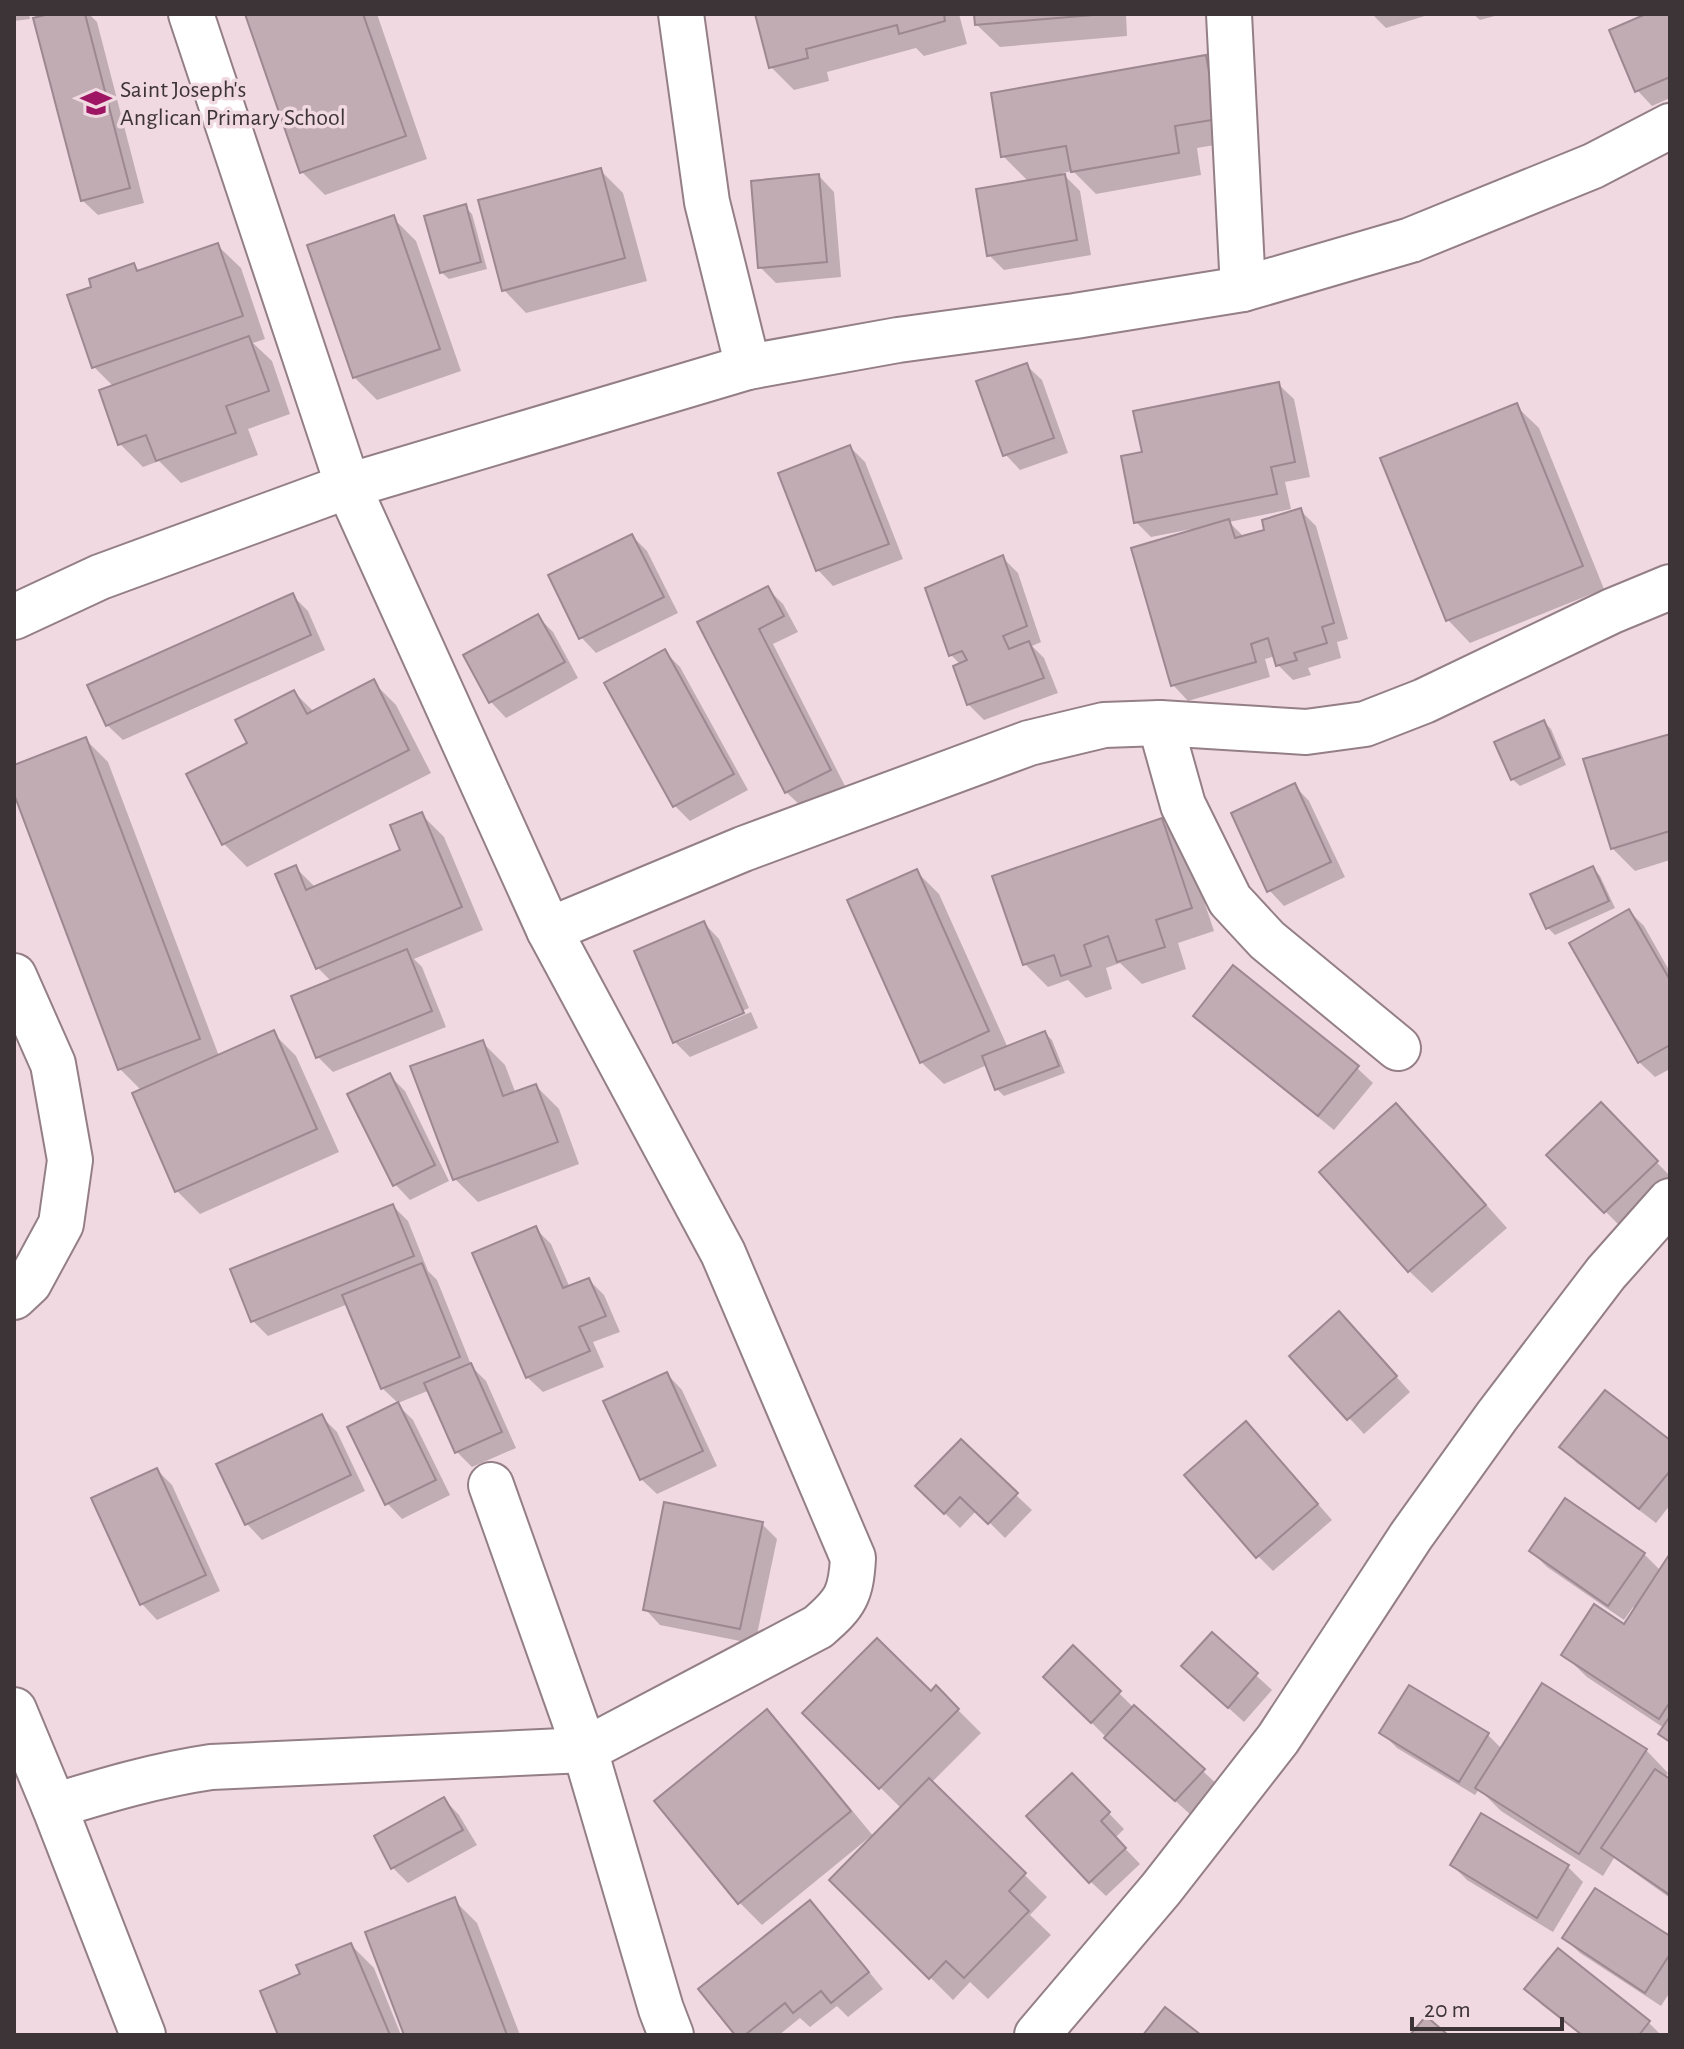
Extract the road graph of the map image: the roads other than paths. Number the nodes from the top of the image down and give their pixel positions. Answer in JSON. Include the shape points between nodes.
{"nodes":[{"id":1,"x":191,"y":14,"type":"edge"},
{"id":2,"x":681,"y":14,"type":"edge"},
{"id":3,"x":1229,"y":14,"type":"edge"},
{"id":4,"x":1670,"y":126,"type":"edge"},
{"id":5,"x":1243,"y":289,"type":"junction"},
{"id":6,"x":748,"y":367,"type":"junction"},
{"id":7,"x":348,"y":486,"type":"junction"},
{"id":8,"x":1670,"y":587,"type":"edge"},
{"id":9,"x":14,"y":617,"type":"edge"},
{"id":10,"x":1160,"y":723,"type":"junction"},
{"id":11,"x":549,"y":930,"type":"junction"},
{"id":12,"x":14,"y":976,"type":"edge"},
{"id":13,"x":1398,"y":1048,"type":"dead end"},
{"id":14,"x":1670,"y":1201,"type":"edge"},
{"id":15,"x":14,"y":1297,"type":"edge"},
{"id":16,"x":491,"y":1485,"type":"dead end"},
{"id":17,"x":19,"y":1734,"type":"edge"},
{"id":18,"x":585,"y":1750,"type":"junction"},
{"id":19,"x":54,"y":1806,"type":"junction"},
{"id":20,"x":143,"y":2035,"type":"edge"},
{"id":21,"x":671,"y":2035,"type":"edge"},
{"id":22,"x":1037,"y":2035,"type":"edge"}],
"edges":[{"from":1,"to":7,"type":"street"},
{"from":2,"to":6,"type":"street","via":[[707,202]]},
{"from":3,"to":5,"type":"street"},
{"from":4,"to":5,"type":"street","via":[[1593,166],[1411,240]]},
{"from":5,"to":6,"type":"street"},
{"from":6,"to":7,"type":"street"},
{"from":7,"to":9,"type":"street","via":[[100,577]]},
{"from":7,"to":11,"type":"street"},
{"from":8,"to":10,"type":"street","via":[[1365,724],[1306,732]]},
{"from":10,"to":11,"type":"street","via":[[1104,725],[1029,743],[743,849]]},
{"from":10,"to":13,"type":"street","via":[[1183,805],[1230,900],[1267,940]]},
{"from":11,"to":18,"type":"street","via":[[723,1253],[853,1558],[851,1584],[838,1610],[818,1627]]},
{"from":12,"to":15,"type":"street","via":[[53,1064],[70,1160],[61,1224],[29,1283]]},
{"from":14,"to":22,"type":"street","via":[[1606,1273],[1489,1428],[1278,1739]]},
{"from":16,"to":18,"type":"street"},
{"from":17,"to":19,"type":"street"},
{"from":18,"to":19,"type":"street","via":[[211,1767],[128,1783]]},
{"from":18,"to":21,"type":"street"},
{"from":19,"to":20,"type":"street"}]}
